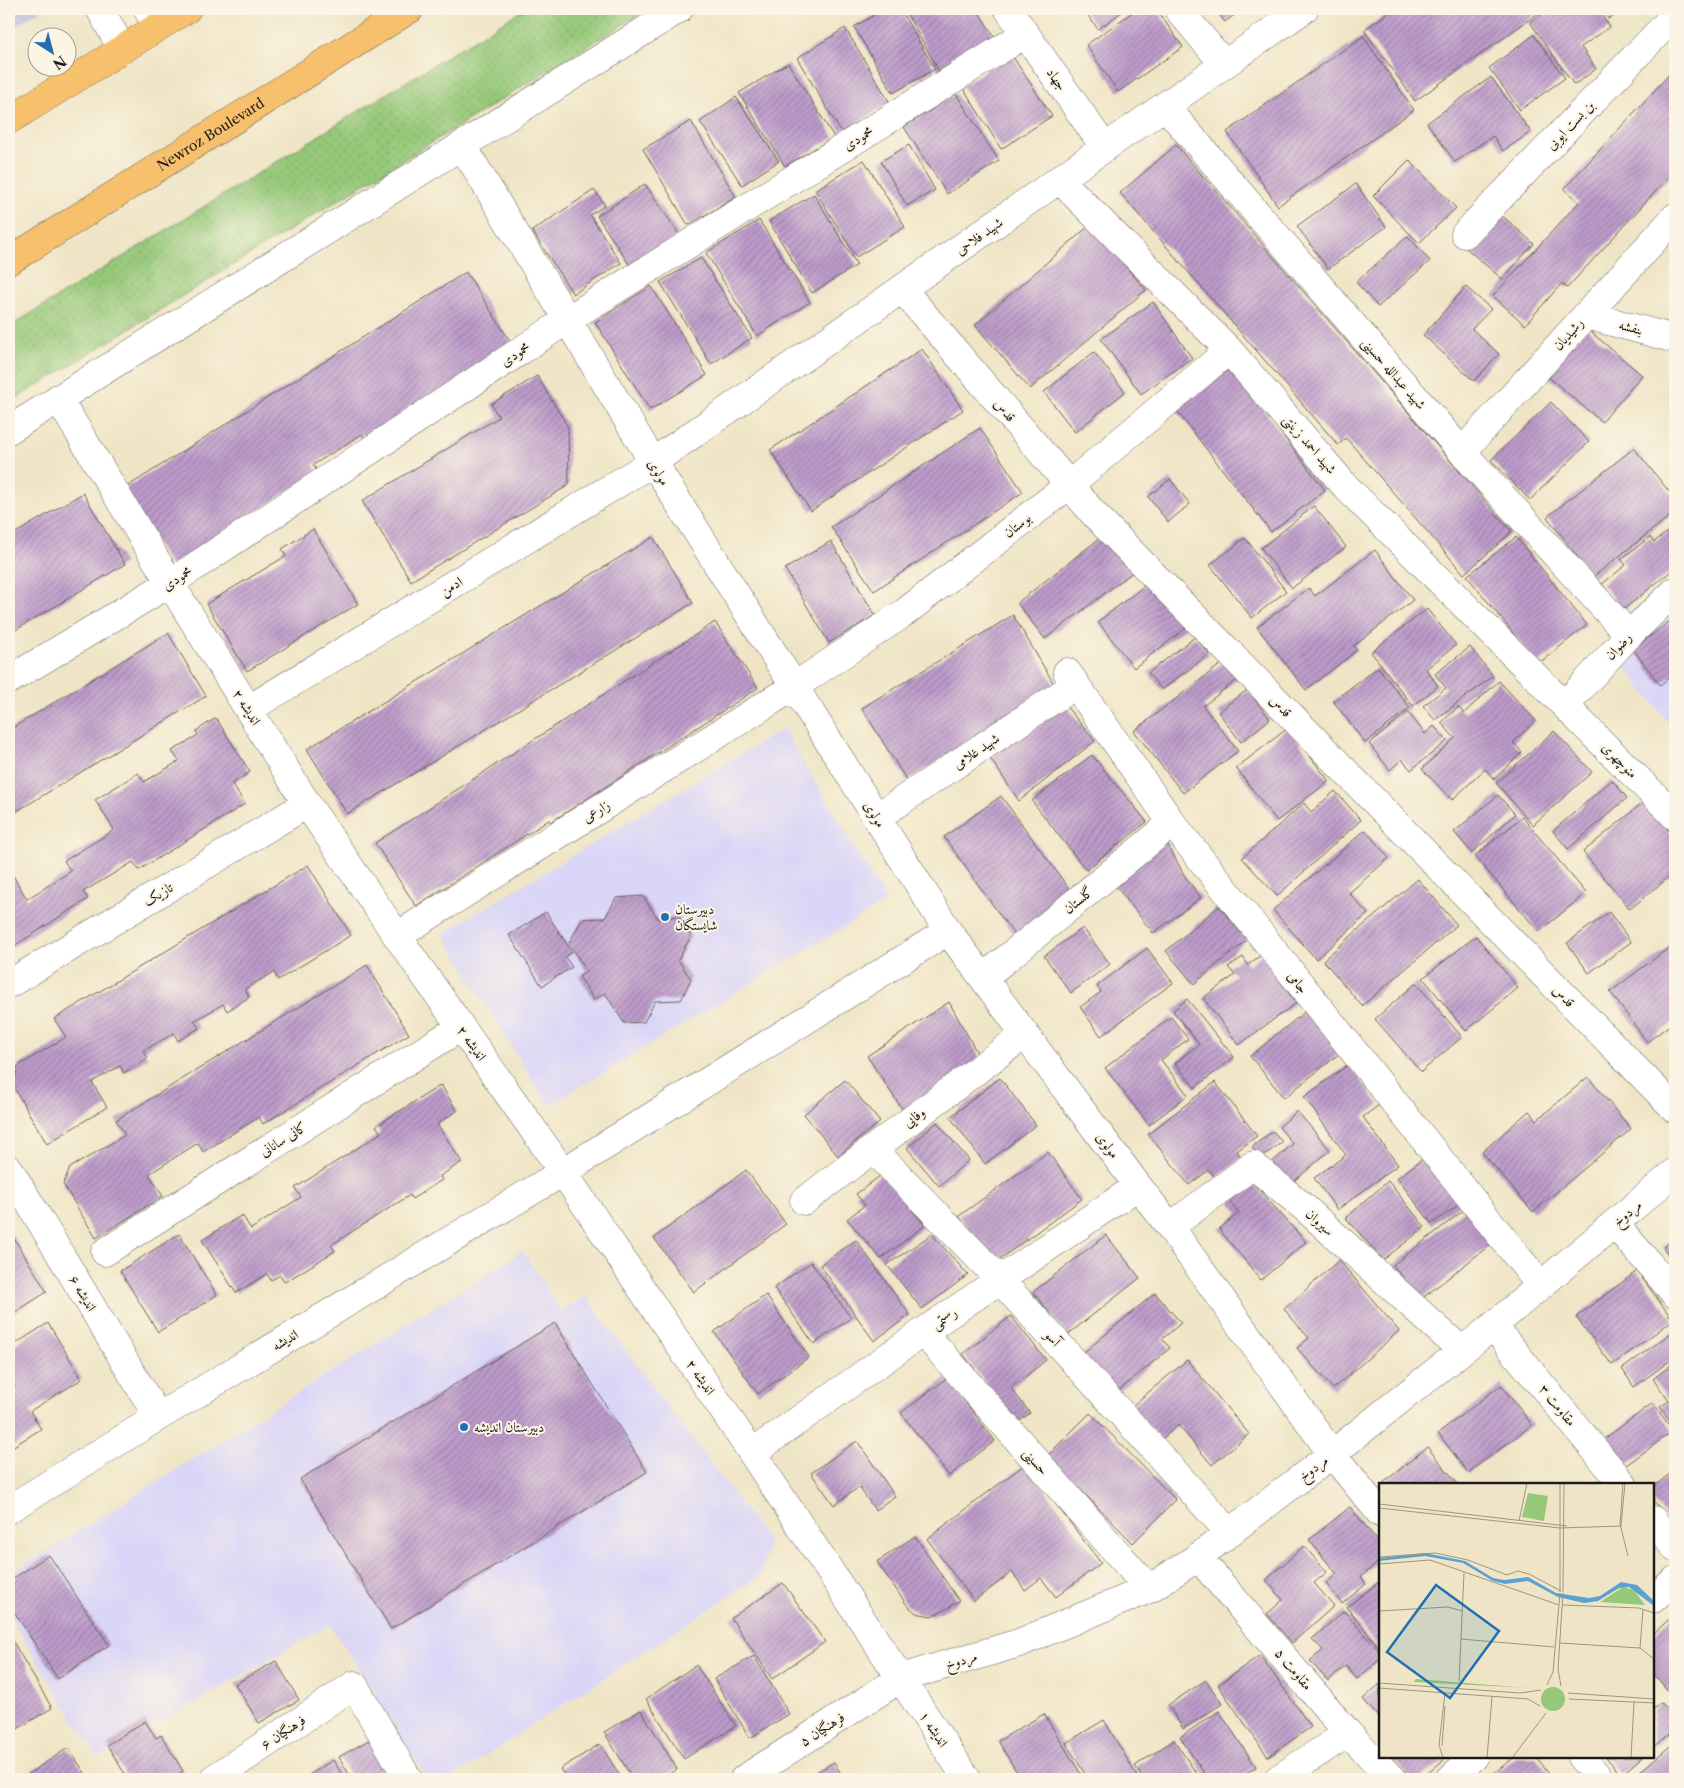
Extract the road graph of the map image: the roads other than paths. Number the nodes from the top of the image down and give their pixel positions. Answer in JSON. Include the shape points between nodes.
{"nodes":[{"id":1,"x":100,"y":9,"type":"edge"},
{"id":2,"x":186,"y":9,"type":"edge"},
{"id":3,"x":410,"y":9,"type":"edge"},
{"id":4,"x":679,"y":9,"type":"edge"},
{"id":5,"x":1008,"y":9,"type":"edge"},
{"id":6,"x":1178,"y":9,"type":"edge"},
{"id":7,"x":1304,"y":9,"type":"edge"},
{"id":8,"x":1675,"y":15,"type":"edge"},
{"id":9,"x":153,"y":18,"type":"edge"},
{"id":10,"x":1025,"y":34,"type":"junction"},
{"id":11,"x":122,"y":49,"type":"junction"},
{"id":12,"x":1224,"y":64,"type":"junction"},
{"id":13,"x":1165,"y":106,"type":"junction"},
{"id":14,"x":9,"y":120,"type":"edge"},
{"id":15,"x":462,"y":145,"type":"junction"},
{"id":16,"x":1105,"y":148,"type":"junction"},
{"id":17,"x":1060,"y":180,"type":"junction"},
{"id":18,"x":1675,"y":217,"type":"edge"},
{"id":19,"x":1466,"y":234,"type":"dead end"},
{"id":20,"x":9,"y":260,"type":"edge"},
{"id":21,"x":902,"y":289,"type":"junction"},
{"id":22,"x":1586,"y":315,"type":"junction"},
{"id":23,"x":567,"y":320,"type":"junction"},
{"id":24,"x":1675,"y":339,"type":"edge"},
{"id":25,"x":1229,"y":350,"type":"junction"},
{"id":26,"x":58,"y":398,"type":"junction"},
{"id":27,"x":9,"y":430,"type":"edge"},
{"id":28,"x":1462,"y":452,"type":"junction"},
{"id":29,"x":653,"y":462,"type":"junction"},
{"id":30,"x":1069,"y":485,"type":"junction"},
{"id":31,"x":170,"y":583,"type":"junction"},
{"id":32,"x":1675,"y":591,"type":"edge"},
{"id":33,"x":1629,"y":635,"type":"junction"},
{"id":34,"x":1071,"y":678,"type":"joint"},
{"id":35,"x":9,"y":680,"type":"edge"},
{"id":36,"x":795,"y":686,"type":"junction"},
{"id":37,"x":1565,"y":705,"type":"junction"},
{"id":38,"x":249,"y":709,"type":"junction"},
{"id":39,"x":307,"y":804,"type":"junction"},
{"id":40,"x":1675,"y":816,"type":"edge"},
{"id":41,"x":877,"y":817,"type":"junction"},
{"id":42,"x":1172,"y":823,"type":"junction"},
{"id":43,"x":948,"y":931,"type":"junction"},
{"id":44,"x":397,"y":936,"type":"junction"},
{"id":45,"x":983,"y":978,"type":"junction"},
{"id":46,"x":9,"y":984,"type":"edge"},
{"id":47,"x":462,"y":1027,"type":"junction"},
{"id":48,"x":1024,"y":1034,"type":"junction"},
{"id":49,"x":1675,"y":1109,"type":"edge"},
{"id":50,"x":873,"y":1149,"type":"junction"},
{"id":51,"x":9,"y":1169,"type":"edge"},
{"id":52,"x":563,"y":1172,"type":"junction"},
{"id":53,"x":1675,"y":1172,"type":"edge"},
{"id":54,"x":1138,"y":1186,"type":"junction"},
{"id":55,"x":804,"y":1201,"type":"dead end"},
{"id":56,"x":1615,"y":1224,"type":"junction"},
{"id":57,"x":1170,"y":1227,"type":"junction"},
{"id":58,"x":105,"y":1252,"type":"dead end"},
{"id":59,"x":1000,"y":1280,"type":"junction"},
{"id":60,"x":1540,"y":1285,"type":"junction"},
{"id":61,"x":1675,"y":1294,"type":"edge"},
{"id":62,"x":1493,"y":1326,"type":"junction"},
{"id":63,"x":923,"y":1332,"type":"junction"},
{"id":64,"x":1461,"y":1350,"type":"junction"},
{"id":65,"x":158,"y":1417,"type":"junction"},
{"id":66,"x":752,"y":1453,"type":"junction"},
{"id":67,"x":1332,"y":1454,"type":"junction"},
{"id":68,"x":1622,"y":1483,"type":"edge"},
{"id":69,"x":9,"y":1509,"type":"edge"},
{"id":70,"x":1379,"y":1512,"type":"edge"},
{"id":71,"x":1654,"y":1521,"type":"edge"},
{"id":72,"x":1229,"y":1532,"type":"junction"},
{"id":73,"x":1675,"y":1548,"type":"edge"},
{"id":74,"x":1198,"y":1557,"type":"junction"},
{"id":75,"x":1675,"y":1580,"type":"edge"},
{"id":76,"x":1149,"y":1590,"type":"junction"},
{"id":77,"x":1654,"y":1598,"type":"edge"},
{"id":78,"x":901,"y":1678,"type":"junction"},
{"id":79,"x":1348,"y":1733,"type":"junction"},
{"id":80,"x":1473,"y":1758,"type":"edge"},
{"id":81,"x":1582,"y":1758,"type":"edge"},
{"id":82,"x":213,"y":1779,"type":"edge"},
{"id":83,"x":408,"y":1779,"type":"edge"},
{"id":84,"x":744,"y":1779,"type":"edge"},
{"id":85,"x":967,"y":1779,"type":"edge"},
{"id":86,"x":1278,"y":1779,"type":"edge"},
{"id":87,"x":1392,"y":1779,"type":"edge"},
{"id":88,"x":1450,"y":1779,"type":"edge"},
{"id":89,"x":1600,"y":1779,"type":"edge"}],
"edges":[{"from":1,"to":11,"type":"street"},
{"from":2,"to":9,"type":"main road"},
{"from":3,"to":20,"type":"main road","name":"Newroz Boulevard"},
{"from":4,"to":15,"type":"street"},
{"from":5,"to":10,"type":"street","name":"جهاد"},
{"from":6,"to":12,"type":"street"},
{"from":7,"to":12,"type":"street","name":"شهید فلاحی"},
{"from":8,"to":19,"type":"street","name":"بن بست ایوبی"},
{"from":9,"to":11,"type":"main road"},
{"from":10,"to":16,"type":"street","name":"جهاد"},
{"from":10,"to":23,"type":"street","name":"محمودی"},
{"from":11,"to":14,"type":"main road"},
{"from":12,"to":13,"type":"street","name":"شهید فلاحی"},
{"from":13,"to":16,"type":"street","name":"شهید فلاحی"},
{"from":13,"to":28,"type":"street","name":"شهید عبدالله حسینی"},
{"from":15,"to":23,"type":"street","name":"مولوی"},
{"from":15,"to":26,"type":"street"},
{"from":16,"to":17,"type":"street","name":"شهید فلاحی"},
{"from":17,"to":21,"type":"street","name":"شهید فلاحی"},
{"from":17,"to":25,"type":"street","name":"شهید احمد زینتی"},
{"from":18,"to":22,"type":"street","name":"رشیدیان"},
{"from":21,"to":29,"type":"street","name":"شهید فلاحی"},
{"from":21,"to":30,"type":"street","name":"قدس"},
{"from":22,"to":24,"type":"street","name":"بنفشه"},
{"from":22,"to":28,"type":"street","name":"رشیدیان"},
{"from":23,"to":29,"type":"street","name":"مولوی"},
{"from":23,"to":31,"type":"street","name":"محمودی"},
{"from":25,"to":30,"type":"street","name":"بوستان"},
{"from":25,"to":37,"type":"street","name":"شهید احمد زینتی","via":[[1346,487]]},
{"from":26,"to":27,"type":"street"},
{"from":26,"to":31,"type":"street","name":"اندیشه ۲"},
{"from":28,"to":33,"type":"street","name":"شهید عبدالله حسینی"},
{"from":29,"to":36,"type":"street","name":"مولوی"},
{"from":29,"to":38,"type":"street","name":"ادمن"},
{"from":30,"to":36,"type":"street","name":"بوستان","via":[[904,614]]},
{"from":30,"to":49,"type":"street","name":"قدس"},
{"from":31,"to":35,"type":"street","name":"محمودی"},
{"from":31,"to":38,"type":"street","name":"اندیشه ۲"},
{"from":32,"to":33,"type":"street","name":"رضوان"},
{"from":33,"to":37,"type":"street","name":"رضوان"},
{"from":34,"to":41,"type":"street","name":"شهید غلامی"},
{"from":34,"to":42,"type":"street","name":"جامی"},
{"from":36,"to":41,"type":"street","name":"مولوی"},
{"from":36,"to":44,"type":"street","name":"زارعی"},
{"from":37,"to":40,"type":"street","name":"منوچهری"},
{"from":38,"to":39,"type":"street","name":"اندیشه ۲"},
{"from":39,"to":44,"type":"street","name":"اندیشه ۲"},
{"from":39,"to":46,"type":"street","name":"تازیک"},
{"from":41,"to":43,"type":"street","name":"مولوی"},
{"from":42,"to":45,"type":"street","name":"گلستان"},
{"from":42,"to":60,"type":"street","name":"جامی"},
{"from":43,"to":45,"type":"street","name":"مولوی"},
{"from":43,"to":52,"type":"street","name":"اندیشه"},
{"from":44,"to":47,"type":"street","name":"اندیشه ۲"},
{"from":45,"to":48,"type":"street","name":"مولوی"},
{"from":47,"to":52,"type":"street","name":"اندیشه ۲"},
{"from":47,"to":58,"type":"street","name":"کانی سانانی"},
{"from":48,"to":50,"type":"street","name":"وفایی"},
{"from":48,"to":54,"type":"street","name":"مولوی"},
{"from":50,"to":55,"type":"street","name":"وفایی"},
{"from":50,"to":59,"type":"street","name":"آسو"},
{"from":51,"to":65,"type":"street","name":"اندیشه ۶"},
{"from":52,"to":65,"type":"street","name":"اندیشه"},
{"from":52,"to":66,"type":"street","name":"اندیشه ۲"},
{"from":53,"to":56,"type":"street","name":"مردوخ"},
{"from":54,"to":57,"type":"street","name":"مولوی"},
{"from":54,"to":59,"type":"street","name":"رستمی"},
{"from":56,"to":60,"type":"street","name":"مردوخ"},
{"from":56,"to":61,"type":"street"},
{"from":57,"to":64,"type":"street","name":"سیروان","via":[[1252,1165],[1306,1209]]},
{"from":57,"to":67,"type":"street","name":"مولوی"},
{"from":59,"to":63,"type":"street","name":"رستمی"},
{"from":59,"to":72,"type":"street","name":"آسو"},
{"from":60,"to":62,"type":"street","name":"مردوخ"},
{"from":62,"to":64,"type":"street","name":"مردوخ"},
{"from":62,"to":68,"type":"street","name":"مقاومت ۳"},
{"from":63,"to":66,"type":"street","name":"رستمی"},
{"from":63,"to":76,"type":"street","name":"حسینی"},
{"from":64,"to":67,"type":"street","name":"مردوخ"},
{"from":65,"to":69,"type":"street","name":"اندیشه"},
{"from":66,"to":78,"type":"street","name":"اندیشه ۲"},
{"from":67,"to":70,"type":"street","name":"مولوی"},
{"from":67,"to":72,"type":"street","name":"مردوخ"},
{"from":71,"to":73,"type":"street"},
{"from":72,"to":74,"type":"street","name":"مردوخ"},
{"from":74,"to":76,"type":"street","name":"مردوخ"},
{"from":74,"to":79,"type":"street","name":"مقاومت ۵"},
{"from":75,"to":77,"type":"street"},
{"from":76,"to":78,"type":"street","name":"مردوخ","via":[[1018,1643]]},
{"from":78,"to":84,"type":"street","name":"فرهنگیان ۵"},
{"from":78,"to":85,"type":"street","name":"اندیشه ۱"},
{"from":79,"to":86,"type":"street"},
{"from":79,"to":87,"type":"street","name":"مقاومت ۵"},
{"from":80,"to":88,"type":"street"},
{"from":81,"to":89,"type":"street"},
{"from":82,"to":83,"type":"street","name":"فرهنگیان ۶","via":[[354,1685]]}]}
